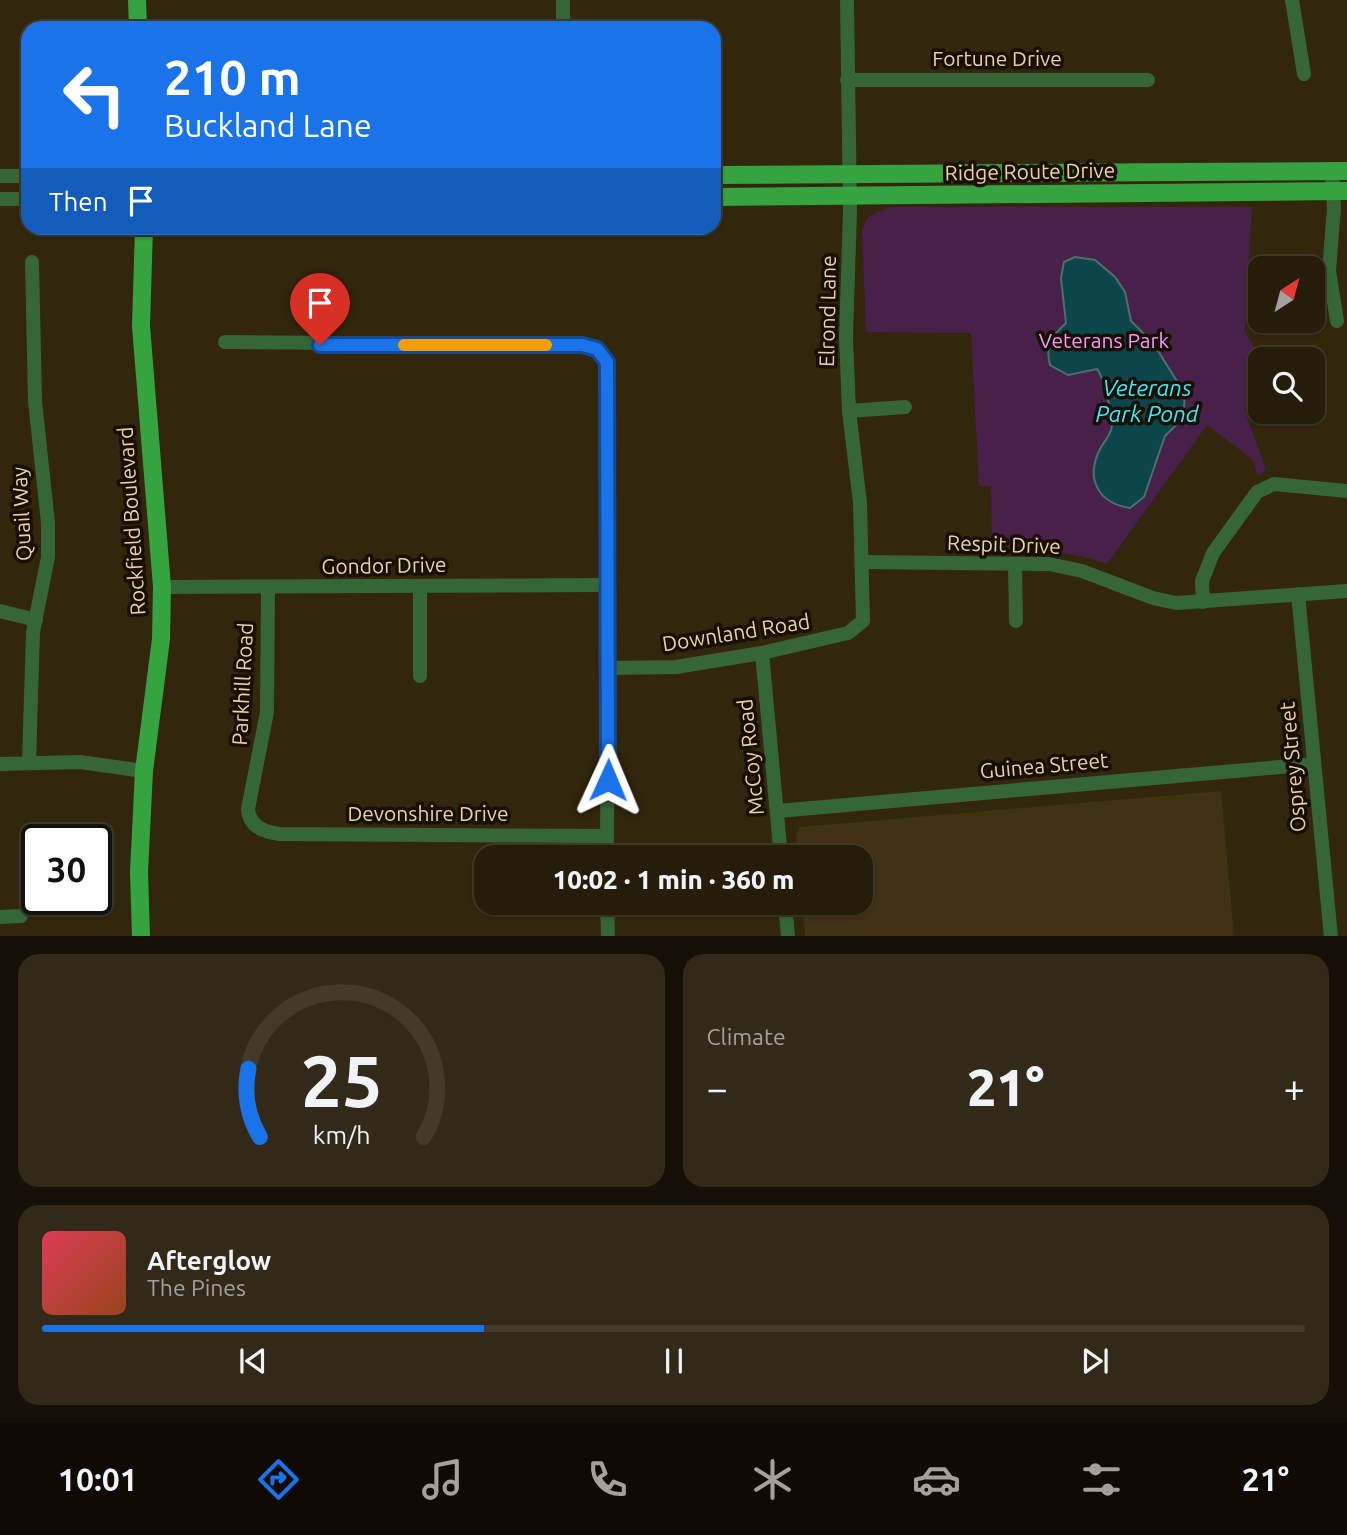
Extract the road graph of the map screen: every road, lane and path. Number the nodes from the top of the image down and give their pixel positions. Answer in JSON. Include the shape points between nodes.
{"nodes":[{"id":1,"x":137,"y":0,"type":"edge"},
{"id":2,"x":563,"y":0,"type":"edge"},
{"id":3,"x":846,"y":0,"type":"edge"},
{"id":4,"x":1292,"y":0,"type":"edge"},
{"id":5,"x":138,"y":21,"type":"edge"},
{"id":6,"x":563,"y":21,"type":"edge"},
{"id":7,"x":1304,"y":74,"type":"dead end"},
{"id":8,"x":846,"y":80,"type":"junction"},
{"id":9,"x":1148,"y":80,"type":"dead end"},
{"id":10,"x":1339,"y":171,"type":"edge"},
{"id":11,"x":721,"y":175,"type":"edge"},
{"id":12,"x":848,"y":175,"type":"junction"},
{"id":13,"x":0,"y":176,"type":"edge"},
{"id":14,"x":21,"y":176,"type":"edge"},
{"id":15,"x":1340,"y":191,"type":"edge"},
{"id":16,"x":721,"y":197,"type":"edge"},
{"id":17,"x":849,"y":197,"type":"junction"},
{"id":18,"x":0,"y":199,"type":"edge"},
{"id":19,"x":21,"y":199,"type":"edge"},
{"id":20,"x":144,"y":235,"type":"edge"},
{"id":21,"x":32,"y":262,"type":"dead end"},
{"id":22,"x":1337,"y":321,"type":"dead end"},
{"id":23,"x":225,"y":342,"type":"dead end"},
{"id":24,"x":905,"y":407,"type":"dead end"},
{"id":25,"x":849,"y":411,"type":"junction"},
{"id":26,"x":1347,"y":491,"type":"edge"},
{"id":27,"x":863,"y":562,"type":"junction"},
{"id":28,"x":1015,"y":564,"type":"junction"},
{"id":29,"x":606,"y":585,"type":"junction"},
{"id":30,"x":420,"y":586,"type":"junction"},
{"id":31,"x":162,"y":587,"type":"junction"},
{"id":32,"x":268,"y":588,"type":"junction"},
{"id":33,"x":1347,"y":591,"type":"edge"},
{"id":34,"x":1298,"y":594,"type":"junction"},
{"id":35,"x":1203,"y":601,"type":"junction"},
{"id":36,"x":0,"y":611,"type":"edge"},
{"id":37,"x":36,"y":620,"type":"junction"},
{"id":38,"x":863,"y":621,"type":"joint"},
{"id":39,"x":1016,"y":621,"type":"dead end"},
{"id":40,"x":762,"y":653,"type":"junction"},
{"id":41,"x":610,"y":668,"type":"junction"},
{"id":42,"x":420,"y":676,"type":"dead end"},
{"id":43,"x":30,"y":763,"type":"junction"},
{"id":44,"x":0,"y":764,"type":"edge"},
{"id":45,"x":1314,"y":764,"type":"junction"},
{"id":46,"x":144,"y":771,"type":"junction"},
{"id":47,"x":778,"y":811,"type":"junction"},
{"id":48,"x":252,"y":822,"type":"joint"},
{"id":49,"x":607,"y":836,"type":"junction"},
{"id":50,"x":607,"y":845,"type":"edge"},
{"id":51,"x":780,"y":845,"type":"edge"},
{"id":52,"x":607,"y":915,"type":"edge"},
{"id":53,"x":786,"y":915,"type":"edge"},
{"id":54,"x":20,"y":916,"type":"dead end"},
{"id":55,"x":0,"y":917,"type":"edge"},
{"id":56,"x":141,"y":936,"type":"edge"},
{"id":57,"x":608,"y":936,"type":"edge"},
{"id":58,"x":788,"y":936,"type":"edge"},
{"id":59,"x":1331,"y":936,"type":"edge"}],
"edges":[{"from":1,"to":5,"type":"main road"},
{"from":2,"to":6,"type":"street"},
{"from":3,"to":8,"type":"street","name":"Elrond Lane"},
{"from":4,"to":7,"type":"street"},
{"from":8,"to":9,"type":"street","name":"Fortune Drive"},
{"from":8,"to":12,"type":"street","name":"Elrond Lane"},
{"from":10,"to":12,"type":"main road","name":"Ridge Route Drive"},
{"from":10,"to":15,"type":"street"},
{"from":11,"to":12,"type":"main road","name":"Ridge Route Drive"},
{"from":12,"to":17,"type":"street","name":"Elrond Lane"},
{"from":13,"to":14,"type":"street"},
{"from":15,"to":17,"type":"main road","name":"Ridge Route Drive"},
{"from":15,"to":22,"type":"street","via":[[1329,271]]},
{"from":16,"to":17,"type":"main road","name":"Ridge Route Drive"},
{"from":17,"to":25,"type":"street","name":"Elrond Lane"},
{"from":18,"to":19,"type":"street"},
{"from":20,"to":31,"type":"main road","name":"Rockfield Boulevard","via":[[141,326]]},
{"from":21,"to":37,"type":"street","name":"Quail Way","via":[[34,401],[48,534]]},
{"from":23,"to":29,"type":"street","via":[[593,347],[601,353],[609,372]]},
{"from":24,"to":25,"type":"street"},
{"from":25,"to":27,"type":"street","name":"Elrond Lane"},
{"from":26,"to":35,"type":"street","via":[[1274,484],[1257,492],[1213,553],[1202,581]]},
{"from":27,"to":28,"type":"street","name":"Respit Drive"},
{"from":27,"to":38,"type":"street","name":"Elrond Lane"},
{"from":28,"to":35,"type":"street","name":"Respit Drive","via":[[1083,571],[1177,603]]},
{"from":28,"to":39,"type":"street"},
{"from":29,"to":30,"type":"street","name":"Gondor Drive"},
{"from":29,"to":41,"type":"street"},
{"from":30,"to":32,"type":"street","name":"Gondor Drive"},
{"from":30,"to":42,"type":"street"},
{"from":31,"to":32,"type":"street","name":"Gondor Drive"},
{"from":31,"to":46,"type":"main road","name":"Rockfield Boulevard","via":[[161,639]]},
{"from":32,"to":48,"type":"street","name":"Parkhill Road","via":[[267,712],[248,809]]},
{"from":33,"to":34,"type":"street","name":"Respit Drive"},
{"from":34,"to":35,"type":"street","name":"Respit Drive"},
{"from":34,"to":45,"type":"street","name":"Osprey Street"},
{"from":36,"to":37,"type":"street"},
{"from":37,"to":43,"type":"street","name":"Quail Way"},
{"from":38,"to":40,"type":"street","name":"Downland Road","via":[[848,633]]},
{"from":40,"to":41,"type":"street","name":"Downland Road","via":[[676,667]]},
{"from":40,"to":47,"type":"street","name":"McCoy Road"},
{"from":41,"to":49,"type":"street"},
{"from":43,"to":44,"type":"street"},
{"from":43,"to":46,"type":"street","via":[[80,762]]},
{"from":45,"to":47,"type":"street","name":"Guinea Street"},
{"from":45,"to":59,"type":"street","name":"Osprey Street"},
{"from":46,"to":56,"type":"main road","name":"Rockfield Boulevard"},
{"from":47,"to":51,"type":"street","name":"McCoy Road"},
{"from":48,"to":49,"type":"street","name":"Devonshire Drive","via":[[279,834]]},
{"from":49,"to":50,"type":"street"},
{"from":52,"to":57,"type":"street"},
{"from":53,"to":58,"type":"street"},
{"from":54,"to":55,"type":"street"}]}
